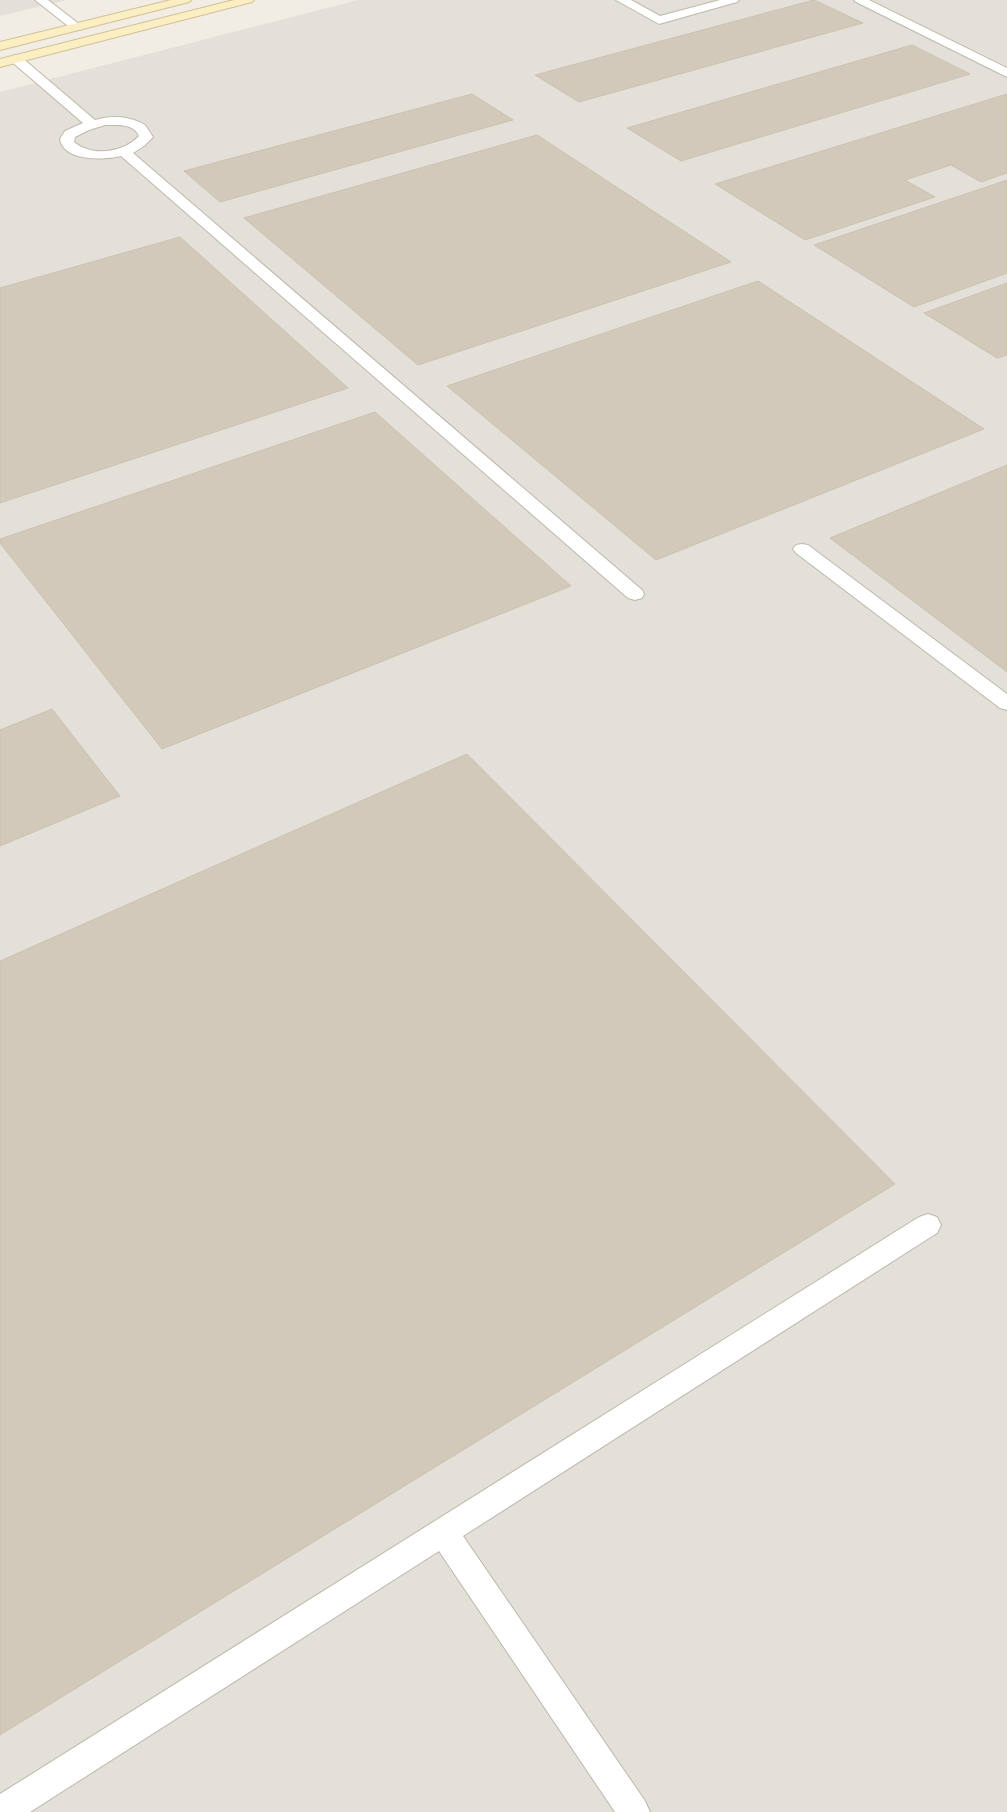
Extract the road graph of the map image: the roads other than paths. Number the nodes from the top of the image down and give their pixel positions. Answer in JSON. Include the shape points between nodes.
{"nodes":[{"id":1,"x":41,"y":0,"type":"edge"},
{"id":2,"x":185,"y":0,"type":"edge"},
{"id":3,"x":248,"y":0,"type":"edge"},
{"id":4,"x":622,"y":0,"type":"edge"},
{"id":5,"x":733,"y":0,"type":"edge"},
{"id":6,"x":860,"y":0,"type":"edge"},
{"id":7,"x":77,"y":27,"type":"junction"},
{"id":8,"x":0,"y":46,"type":"edge"},
{"id":9,"x":16,"y":58,"type":"junction"},
{"id":10,"x":0,"y":63,"type":"edge"},
{"id":11,"x":1007,"y":73,"type":"edge"},
{"id":12,"x":91,"y":124,"type":"junction"},
{"id":13,"x":124,"y":152,"type":"junction"},
{"id":14,"x":802,"y":549,"type":"dead end"},
{"id":15,"x":635,"y":594,"type":"dead end"},
{"id":16,"x":1007,"y":704,"type":"edge"},
{"id":17,"x":928,"y":1225,"type":"dead end"},
{"id":18,"x":443,"y":1532,"type":"junction"},
{"id":19,"x":1,"y":1812,"type":"edge"},
{"id":20,"x":634,"y":1812,"type":"edge"}],
"edges":[{"from":1,"to":7,"type":"lane"},
{"from":2,"to":7,"type":"street"},
{"from":3,"to":9,"type":"street"},
{"from":4,"to":5,"type":"lane","via":[[659,20]]},
{"from":6,"to":11,"type":"lane"},
{"from":7,"to":8,"type":"street"},
{"from":9,"to":10,"type":"street"},
{"from":9,"to":12,"type":"lane"},
{"from":12,"to":13,"type":"lane","via":[[118,121],[130,123],[145,131],[146,137],[142,143]]},
{"from":12,"to":13,"type":"lane","via":[[72,132],[68,137],[68,143],[73,148],[94,154]]},
{"from":13,"to":15,"type":"lane"},
{"from":14,"to":16,"type":"lane"},
{"from":17,"to":18,"type":"lane"},
{"from":18,"to":19,"type":"lane"},
{"from":18,"to":20,"type":"lane"}]}
